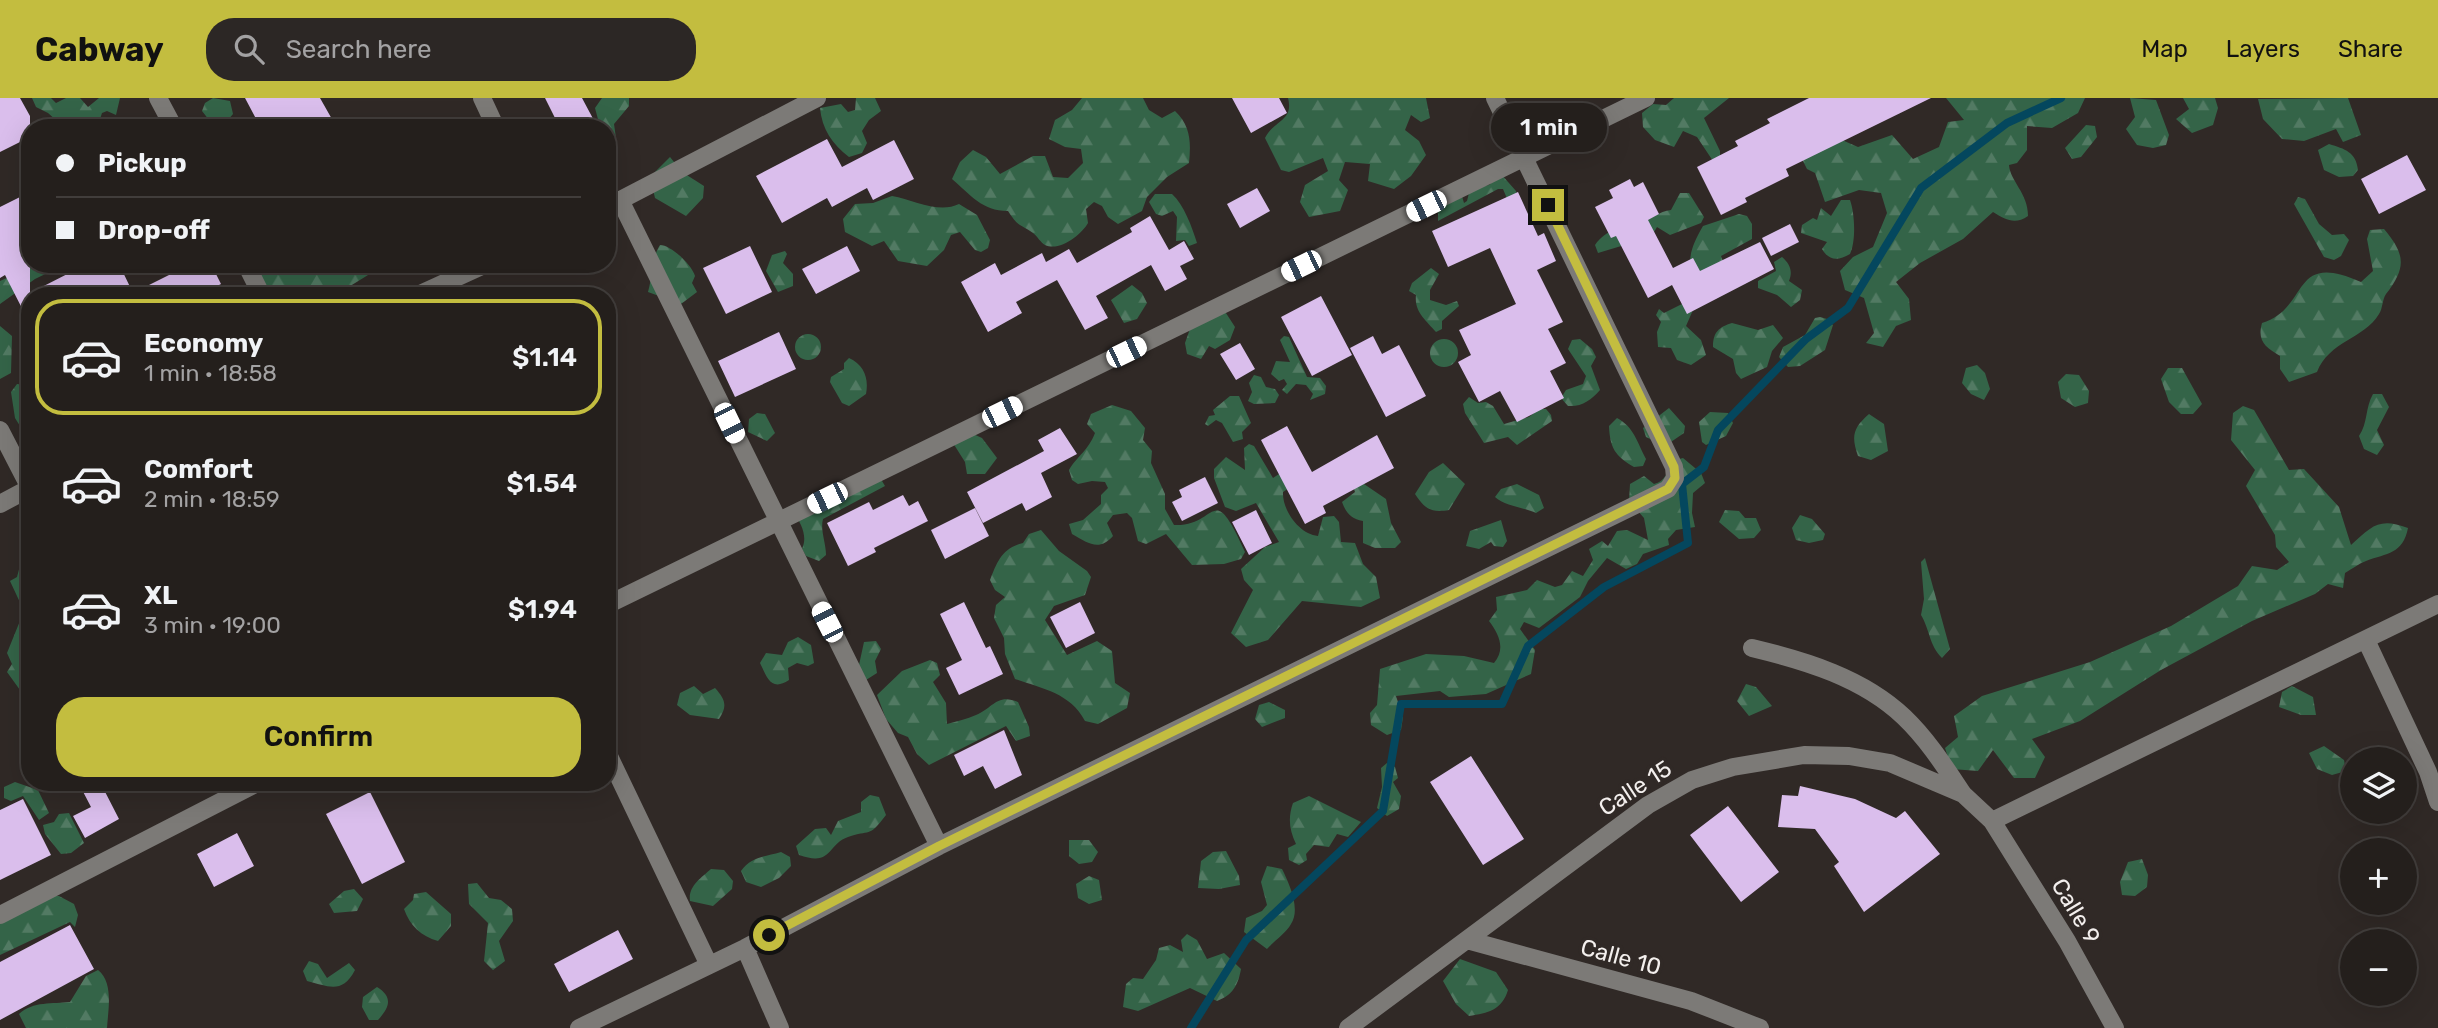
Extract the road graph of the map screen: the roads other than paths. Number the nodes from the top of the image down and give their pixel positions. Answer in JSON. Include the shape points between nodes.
{"nodes":[{"id":1,"x":158,"y":98,"type":"edge"},
{"id":2,"x":482,"y":98,"type":"edge"},
{"id":3,"x":815,"y":98,"type":"edge"},
{"id":4,"x":1495,"y":98,"type":"edge"},
{"id":5,"x":1646,"y":98,"type":"edge"},
{"id":6,"x":169,"y":119,"type":"edge"},
{"id":7,"x":492,"y":119,"type":"edge"},
{"id":8,"x":1525,"y":157,"type":"junction"},
{"id":9,"x":616,"y":202,"type":"edge"},
{"id":10,"x":616,"y":207,"type":"edge"},
{"id":11,"x":466,"y":273,"type":"edge"},
{"id":12,"x":436,"y":287,"type":"edge"},
{"id":13,"x":0,"y":430,"type":"edge"},
{"id":14,"x":21,"y":471,"type":"edge"},
{"id":15,"x":21,"y":492,"type":"edge"},
{"id":16,"x":0,"y":503,"type":"edge"},
{"id":17,"x":778,"y":522,"type":"junction"},
{"id":18,"x":616,"y":601,"type":"edge"},
{"id":19,"x":2438,"y":604,"type":"edge"},
{"id":20,"x":2366,"y":640,"type":"junction"},
{"id":21,"x":1752,"y":648,"type":"dead end"},
{"id":22,"x":616,"y":771,"type":"edge"},
{"id":23,"x":241,"y":791,"type":"edge"},
{"id":24,"x":1963,"y":794,"type":"junction"},
{"id":25,"x":2438,"y":802,"type":"edge"},
{"id":26,"x":1992,"y":821,"type":"junction"},
{"id":27,"x":939,"y":846,"type":"junction"},
{"id":28,"x":0,"y":915,"type":"edge"},
{"id":29,"x":1467,"y":940,"type":"junction"},
{"id":30,"x":744,"y":948,"type":"junction"},
{"id":31,"x":709,"y":965,"type":"junction"},
{"id":32,"x":579,"y":1028,"type":"edge"},
{"id":33,"x":780,"y":1028,"type":"edge"},
{"id":34,"x":1348,"y":1028,"type":"edge"},
{"id":35,"x":1760,"y":1028,"type":"edge"},
{"id":36,"x":2115,"y":1028,"type":"edge"}],
"edges":[{"from":1,"to":6,"type":"street"},
{"from":2,"to":7,"type":"street"},
{"from":3,"to":9,"type":"street"},
{"from":4,"to":8,"type":"street"},
{"from":5,"to":8,"type":"street"},
{"from":8,"to":17,"type":"street"},
{"from":8,"to":27,"type":"street","via":[[1674,467],[1675,478],[1668,489]]},
{"from":10,"to":17,"type":"street"},
{"from":11,"to":12,"type":"street"},
{"from":13,"to":14,"type":"street"},
{"from":15,"to":16,"type":"street"},
{"from":17,"to":18,"type":"street"},
{"from":17,"to":27,"type":"street"},
{"from":19,"to":20,"type":"street"},
{"from":20,"to":25,"type":"street"},
{"from":20,"to":26,"type":"street"},
{"from":21,"to":24,"type":"street","via":[[1807,662],[1872,694],[1902,715],[1928,743]]},
{"from":22,"to":31,"type":"street"},
{"from":23,"to":28,"type":"street"},
{"from":24,"to":26,"type":"street","name":"Calle 15"},
{"from":24,"to":29,"type":"street","name":"Calle 15","via":[[1890,763],[1849,756],[1804,755],[1733,767],[1692,780],[1648,805]]},
{"from":26,"to":36,"type":"street","name":"Calle 9"},
{"from":27,"to":30,"type":"street"},
{"from":29,"to":34,"type":"street","name":"Calle 15"},
{"from":29,"to":35,"type":"street","name":"Calle 10","via":[[1691,1001]]},
{"from":30,"to":31,"type":"street"},
{"from":30,"to":33,"type":"street"},
{"from":31,"to":32,"type":"street"}]}
